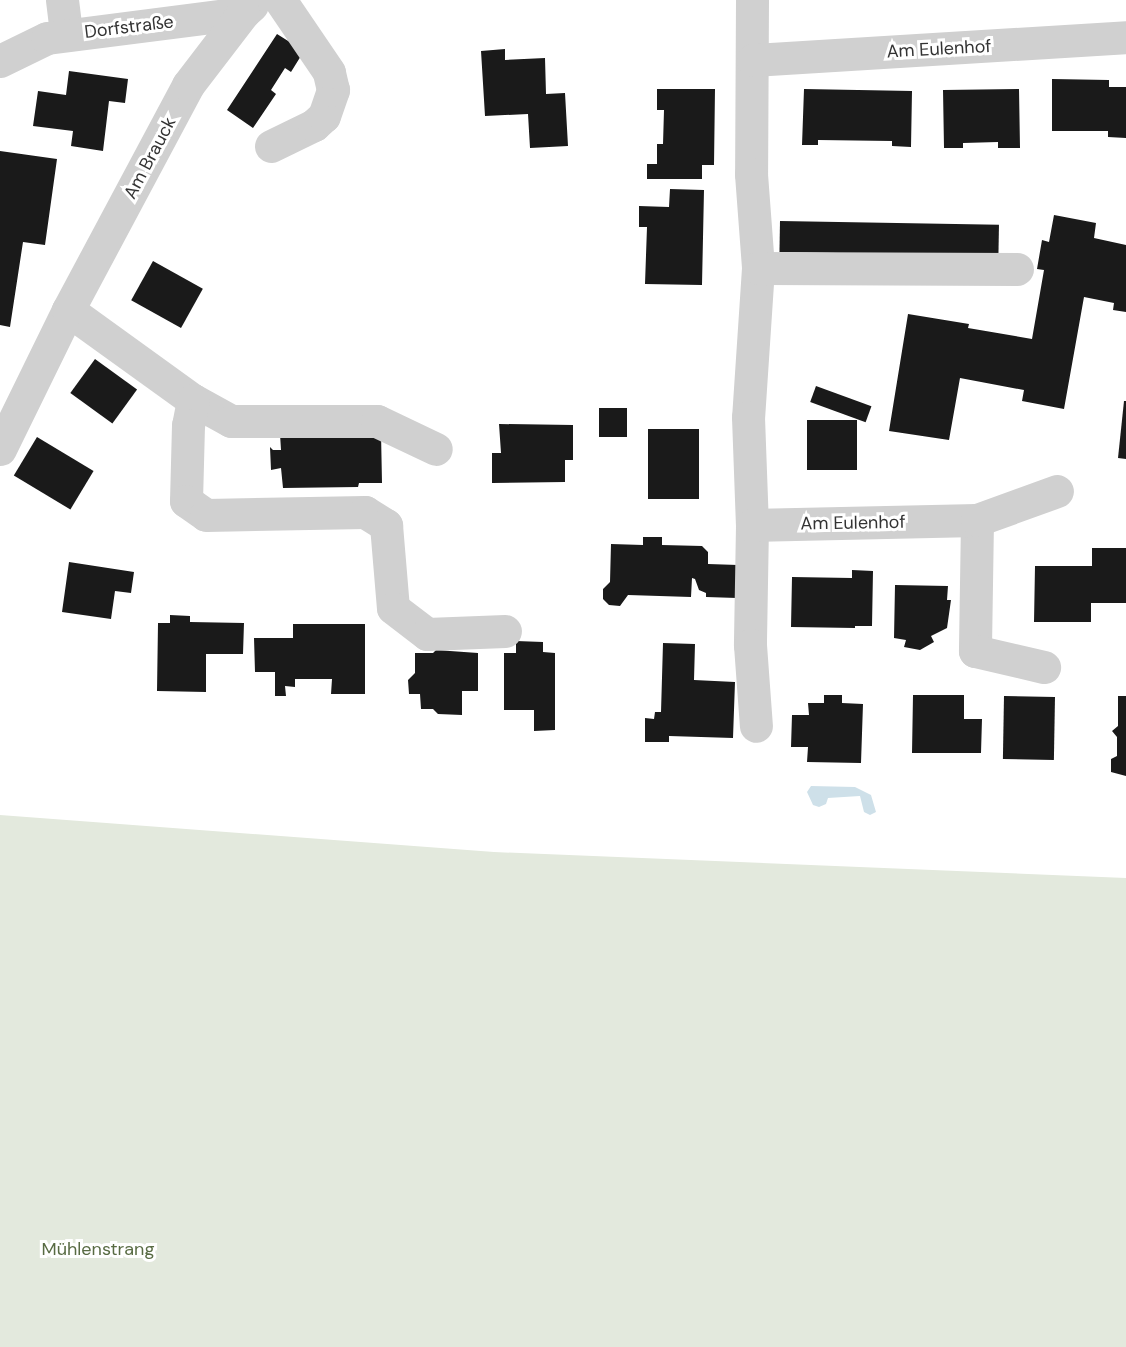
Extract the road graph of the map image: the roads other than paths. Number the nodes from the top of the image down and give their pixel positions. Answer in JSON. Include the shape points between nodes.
{"nodes":[{"id":1,"x":62,"y":0,"type":"edge"},
{"id":2,"x":280,"y":0,"type":"edge"},
{"id":3,"x":752,"y":0,"type":"edge"},
{"id":4,"x":251,"y":6,"type":"edge"},
{"id":5,"x":66,"y":34,"type":"junction"},
{"id":6,"x":1126,"y":37,"type":"edge"},
{"id":7,"x":753,"y":60,"type":"junction"},
{"id":8,"x":0,"y":61,"type":"edge"},
{"id":9,"x":271,"y":146,"type":"dead end"},
{"id":10,"x":758,"y":268,"type":"junction"},
{"id":11,"x":1017,"y":269,"type":"dead end"},
{"id":12,"x":68,"y":310,"type":"junction"},
{"id":13,"x":194,"y":400,"type":"junction"},
{"id":14,"x":0,"y":449,"type":"edge"},
{"id":15,"x":436,"y":449,"type":"dead end"},
{"id":16,"x":1057,"y":490,"type":"dead end"},
{"id":17,"x":977,"y":520,"type":"junction"},
{"id":18,"x":752,"y":525,"type":"junction"},
{"id":19,"x":506,"y":632,"type":"dead end"},
{"id":20,"x":1044,"y":667,"type":"dead end"},
{"id":21,"x":756,"y":726,"type":"dead end"}],
"edges":[{"from":1,"to":5,"type":"street"},
{"from":2,"to":9,"type":"street","via":[[329,72],[333,90],[324,116]]},
{"from":3,"to":7,"type":"street"},
{"from":4,"to":5,"type":"street","name":"Dorfstraße"},
{"from":4,"to":12,"type":"street","name":"Am Brauck","via":[[188,85]]},
{"from":5,"to":8,"type":"street","name":"Dorfstraße","via":[[47,38]]},
{"from":6,"to":7,"type":"street","name":"Am Eulenhof"},
{"from":7,"to":10,"type":"street","via":[[751,174]]},
{"from":10,"to":11,"type":"street"},
{"from":10,"to":18,"type":"street","via":[[748,417]]},
{"from":12,"to":13,"type":"street"},
{"from":12,"to":14,"type":"street","name":"Am Brauck"},
{"from":13,"to":15,"type":"street","via":[[231,421],[377,421]]},
{"from":13,"to":19,"type":"street","via":[[189,425],[186,501],[206,515],[365,512],[386,525],[393,608],[427,633]]},
{"from":16,"to":17,"type":"street","name":"Am Eulenhof"},
{"from":17,"to":18,"type":"street","name":"Am Eulenhof"},
{"from":17,"to":20,"type":"street","via":[[975,651]]},
{"from":18,"to":21,"type":"street","via":[[750,645]]}]}
